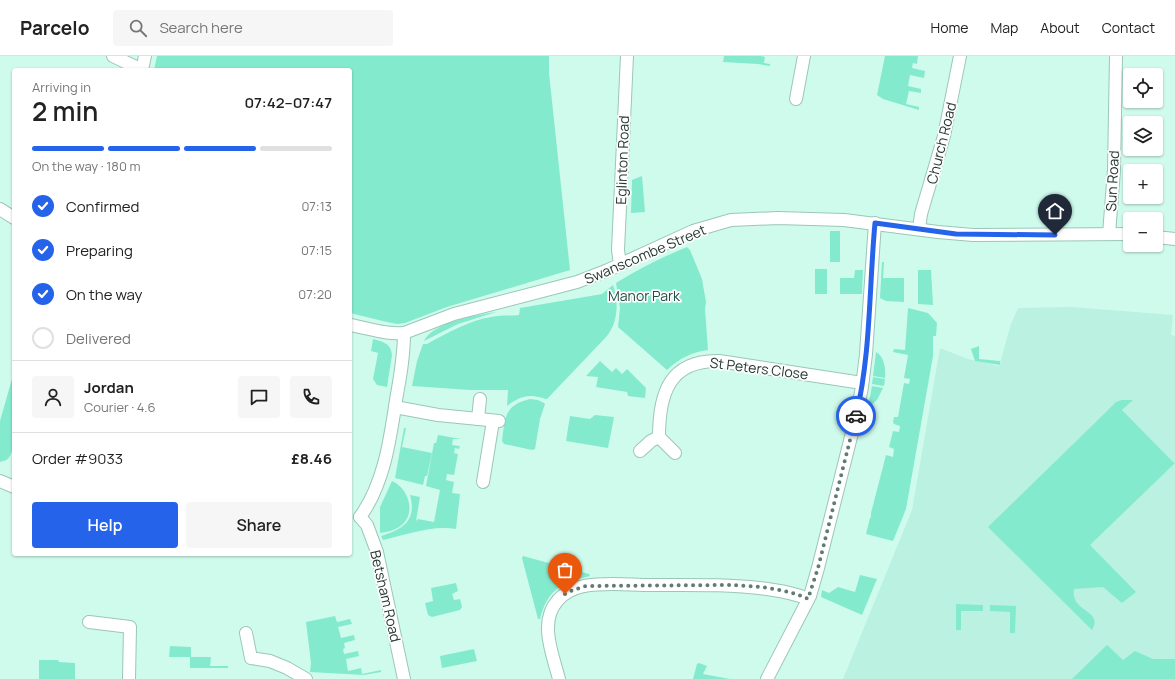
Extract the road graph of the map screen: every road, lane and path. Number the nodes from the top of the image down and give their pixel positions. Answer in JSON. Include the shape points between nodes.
{"nodes":[{"id":1,"x":113,"y":56,"type":"edge"},
{"id":2,"x":145,"y":56,"type":"edge"},
{"id":3,"x":627,"y":56,"type":"edge"},
{"id":4,"x":804,"y":56,"type":"edge"},
{"id":5,"x":960,"y":56,"type":"edge"},
{"id":6,"x":1116,"y":56,"type":"edge"},
{"id":7,"x":138,"y":68,"type":"edge"},
{"id":8,"x":142,"y":68,"type":"edge"},
{"id":9,"x":796,"y":99,"type":"dead end"},
{"id":10,"x":0,"y":209,"type":"edge"},
{"id":11,"x":12,"y":217,"type":"edge"},
{"id":12,"x":875,"y":223,"type":"junction"},
{"id":13,"x":919,"y":229,"type":"junction"},
{"id":14,"x":1110,"y":234,"type":"junction"},
{"id":15,"x":1123,"y":234,"type":"edge"},
{"id":16,"x":1163,"y":238,"type":"edge"},
{"id":17,"x":1175,"y":239,"type":"edge"},
{"id":18,"x":620,"y":264,"type":"junction"},
{"id":19,"x":352,"y":325,"type":"edge"},
{"id":20,"x":404,"y":333,"type":"junction"},
{"id":21,"x":862,"y":383,"type":"junction"},
{"id":22,"x":480,"y":399,"type":"dead end"},
{"id":23,"x":395,"y":407,"type":"junction"},
{"id":24,"x":478,"y":419,"type":"junction"},
{"id":25,"x":659,"y":436,"type":"junction"},
{"id":26,"x":640,"y":451,"type":"dead end"},
{"id":27,"x":675,"y":453,"type":"dead end"},
{"id":28,"x":0,"y":481,"type":"edge"},
{"id":29,"x":483,"y":482,"type":"dead end"},
{"id":30,"x":12,"y":486,"type":"edge"},
{"id":31,"x":355,"y":519,"type":"edge"},
{"id":32,"x":808,"y":599,"type":"junction"},
{"id":33,"x":89,"y":622,"type":"dead end"},
{"id":34,"x":246,"y":633,"type":"dead end"},
{"id":35,"x":129,"y":674,"type":"edge"},
{"id":36,"x":400,"y":678,"type":"edge"},
{"id":37,"x":306,"y":679,"type":"edge"},
{"id":38,"x":559,"y":679,"type":"edge"},
{"id":39,"x":767,"y":679,"type":"edge"}],
"edges":[{"from":1,"to":7,"type":"street"},
{"from":2,"to":8,"type":"street"},
{"from":3,"to":18,"type":"street","name":"Eglinton Road","via":[[618,250]]},
{"from":4,"to":9,"type":"street"},
{"from":5,"to":13,"type":"street","name":"Church Road","via":[[944,136]]},
{"from":6,"to":14,"type":"street","name":"Sun Road"},
{"from":10,"to":11,"type":"street"},
{"from":12,"to":13,"type":"street","name":"Swanscombe Street"},
{"from":12,"to":18,"type":"street","name":"Swanscombe Street","via":[[778,218],[731,220],[693,231]]},
{"from":12,"to":21,"type":"street","via":[[869,324]]},
{"from":13,"to":14,"type":"street","name":"Swanscombe Street","via":[[972,235]]},
{"from":14,"to":15,"type":"street","name":"Swanscombe Street"},
{"from":16,"to":17,"type":"street"},
{"from":18,"to":20,"type":"street","name":"Swanscombe Street","via":[[571,284],[454,314]]},
{"from":19,"to":20,"type":"street"},
{"from":20,"to":23,"type":"street"},
{"from":21,"to":25,"type":"street","name":"St Peters Close","via":[[719,361],[698,362],[682,370],[669,384],[661,404]]},
{"from":21,"to":32,"type":"street","via":[[833,512]]},
{"from":22,"to":24,"type":"street"},
{"from":23,"to":24,"type":"street"},
{"from":23,"to":31,"type":"street","via":[[379,478],[370,501]]},
{"from":24,"to":29,"type":"street","via":[[496,421]]},
{"from":25,"to":26,"type":"street"},
{"from":25,"to":27,"type":"street"},
{"from":28,"to":30,"type":"street"},
{"from":31,"to":36,"type":"street","name":"Betsham Road","via":[[367,526],[377,552]]},
{"from":32,"to":38,"type":"street","via":[[789,592],[737,586],[580,587],[559,599],[549,617],[550,642]]},
{"from":32,"to":39,"type":"street"},
{"from":33,"to":35,"type":"street","via":[[130,627]]},
{"from":34,"to":37,"type":"street","via":[[251,658],[270,661]]}]}
